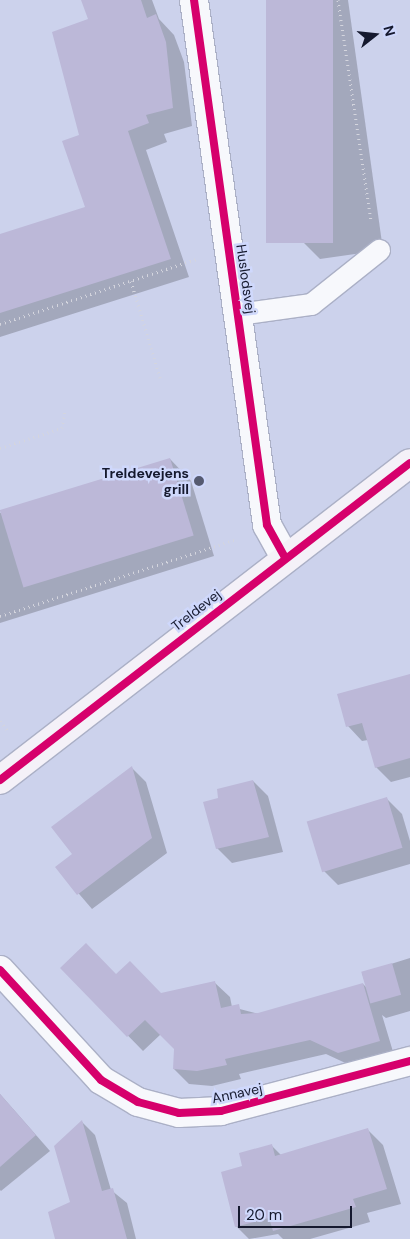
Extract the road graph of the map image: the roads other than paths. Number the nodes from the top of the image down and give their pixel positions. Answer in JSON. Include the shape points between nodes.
{"nodes":[{"id":1,"x":194,"y":0,"type":"edge"},
{"id":2,"x":380,"y":250,"type":"road end"},
{"id":3,"x":238,"y":314,"type":"junction"},
{"id":4,"x":410,"y":463,"type":"edge"},
{"id":5,"x":285,"y":557,"type":"junction"},
{"id":6,"x":0,"y":780,"type":"edge"},
{"id":7,"x":0,"y":970,"type":"edge"},
{"id":8,"x":410,"y":1061,"type":"edge"}],
"edges":[{"from":1,"to":3,"type":"street","name":"Huslodsvej"},
{"from":2,"to":3,"type":"lane","via":[[312,304]]},
{"from":3,"to":5,"type":"street","name":"Huslodsvej","via":[[267,526]]},
{"from":4,"to":5,"type":"street","name":"Treldevej"},
{"from":5,"to":6,"type":"street","name":"Treldevej"},
{"from":7,"to":8,"type":"street","name":"Annavej","via":[[101,1080],[138,1102],[179,1113],[221,1112]]}]}
